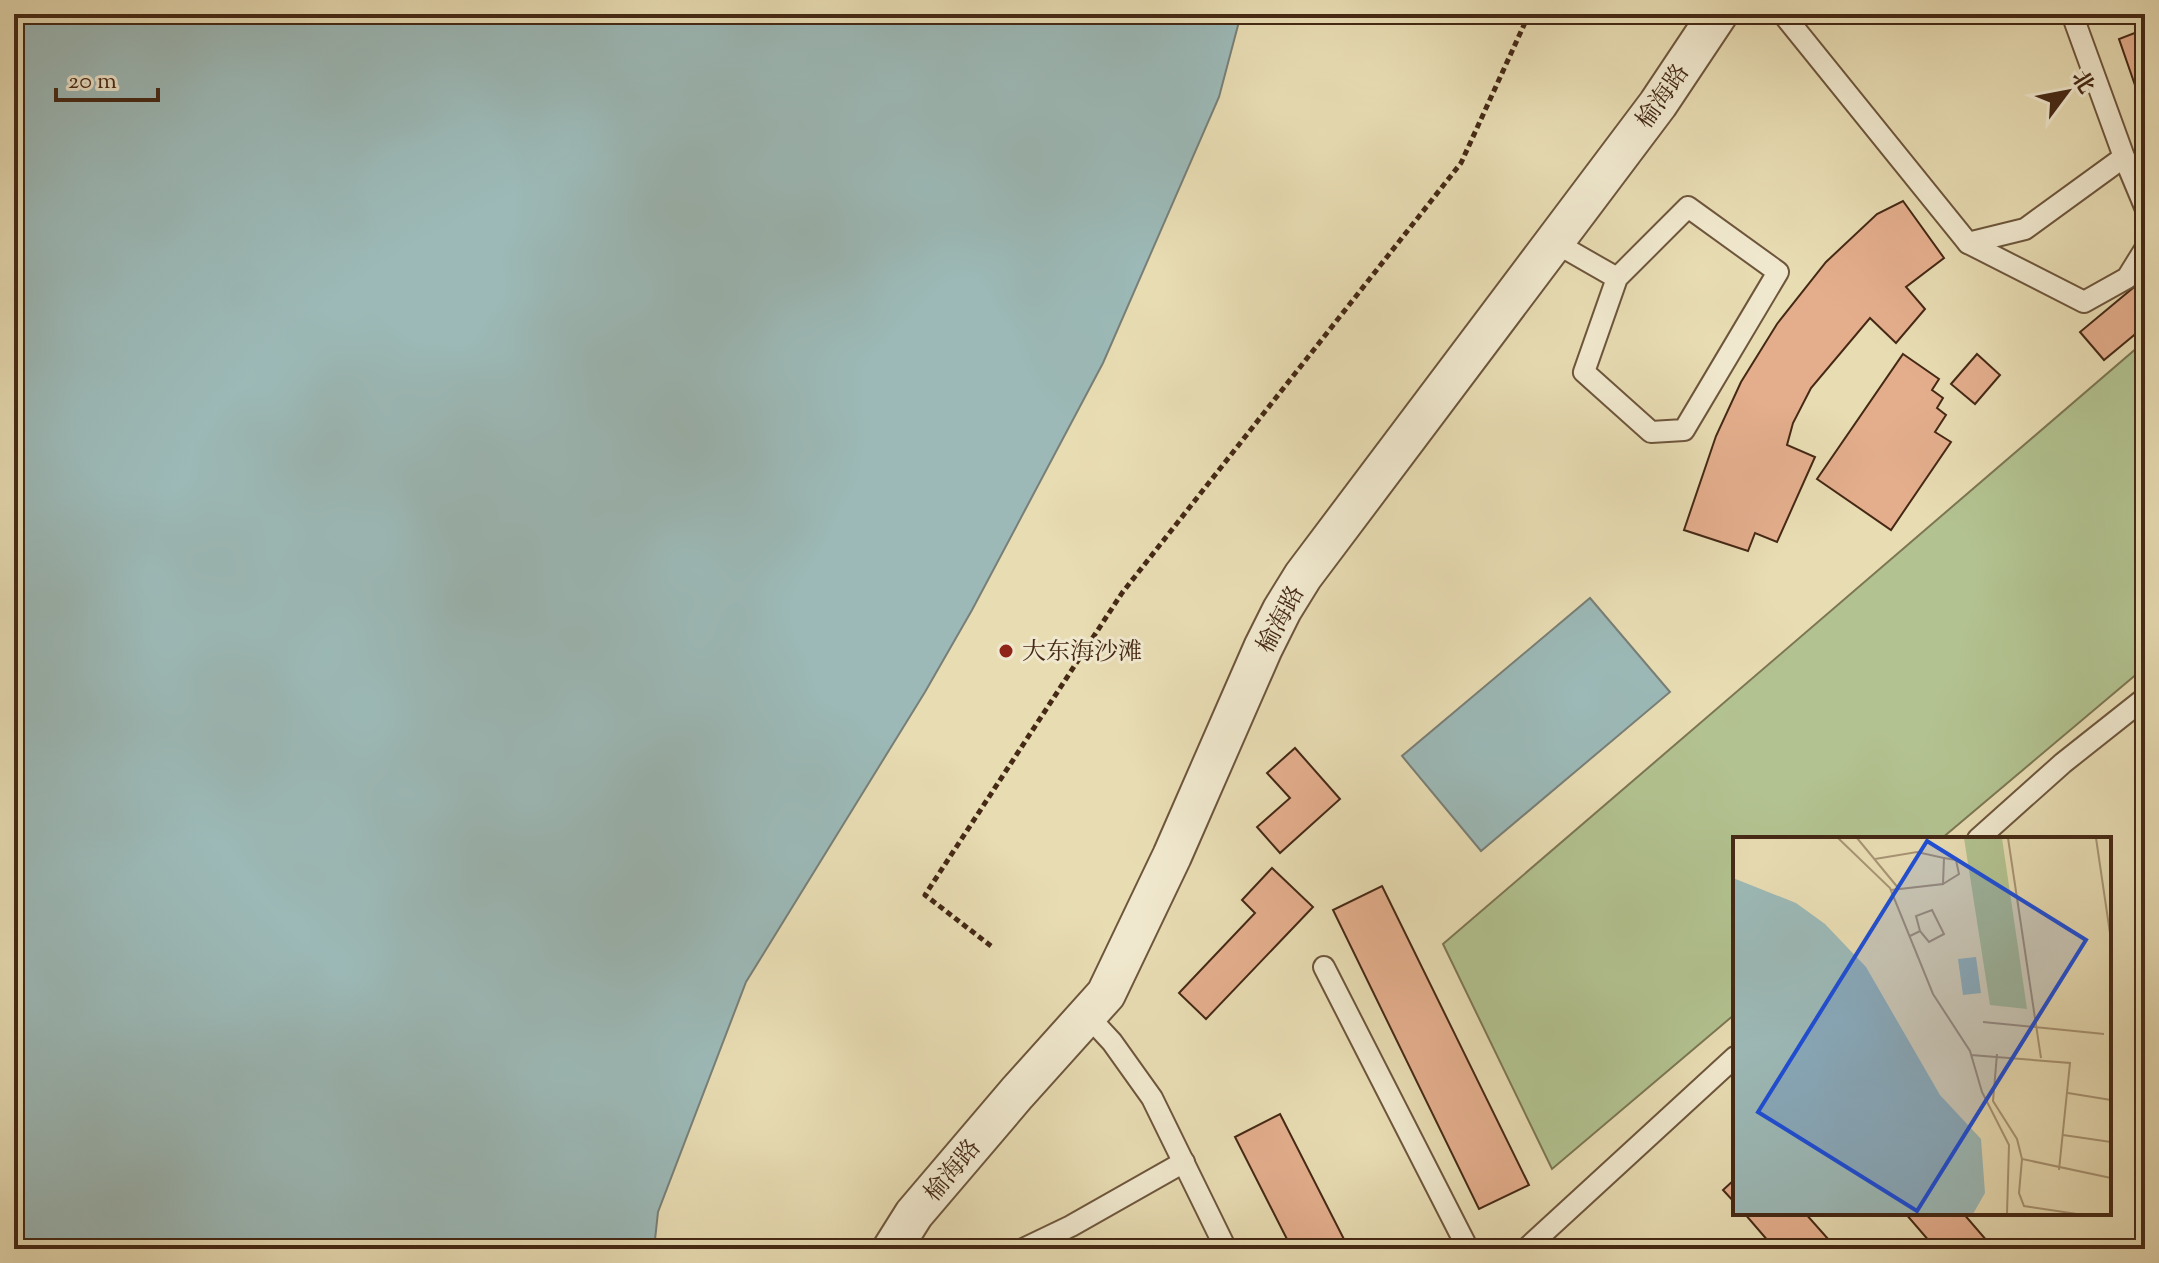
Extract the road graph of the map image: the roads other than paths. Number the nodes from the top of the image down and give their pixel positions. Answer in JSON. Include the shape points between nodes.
{"nodes":[{"id":1,"x":1718,"y":14,"type":"edge"},
{"id":2,"x":1783,"y":14,"type":"edge"},
{"id":3,"x":2072,"y":14,"type":"edge"},
{"id":4,"x":2124,"y":157,"type":"junction"},
{"id":5,"x":2145,"y":207,"type":"edge"},
{"id":6,"x":1554,"y":242,"type":"junction"},
{"id":7,"x":1968,"y":243,"type":"junction"},
{"id":8,"x":2145,"y":249,"type":"edge"},
{"id":9,"x":1617,"y":278,"type":"junction"},
{"id":10,"x":2145,"y":698,"type":"edge"},
{"id":11,"x":1980,"y":837,"type":"edge"},
{"id":12,"x":1324,"y":967,"type":"dead end"},
{"id":13,"x":1087,"y":1015,"type":"junction"},
{"id":14,"x":1733,"y":1059,"type":"edge"},
{"id":15,"x":1184,"y":1162,"type":"junction"},
{"id":16,"x":892,"y":1249,"type":"edge"},
{"id":17,"x":1023,"y":1249,"type":"edge"},
{"id":18,"x":1226,"y":1249,"type":"edge"},
{"id":19,"x":1468,"y":1249,"type":"edge"},
{"id":20,"x":1526,"y":1249,"type":"edge"}],
"edges":[{"from":1,"to":6,"type":"street","name":"榆海路"},
{"from":2,"to":7,"type":"lane"},
{"from":3,"to":4,"type":"lane"},
{"from":4,"to":5,"type":"lane"},
{"from":4,"to":7,"type":"lane","via":[[2025,229]]},
{"from":6,"to":9,"type":"lane"},
{"from":6,"to":13,"type":"street","name":"榆海路","via":[[1282,610],[1106,994]]},
{"from":7,"to":8,"type":"lane","via":[[2084,302],[2127,278]]},
{"from":9,"to":9,"type":"lane","via":[[1584,372],[1651,432],[1684,430],[1778,272],[1688,207]]},
{"from":10,"to":11,"type":"lane"},
{"from":12,"to":19,"type":"lane"},
{"from":13,"to":15,"type":"lane","via":[[1152,1098]]},
{"from":13,"to":16,"type":"street","name":"榆海路","via":[[914,1214]]},
{"from":14,"to":20,"type":"lane"},
{"from":15,"to":17,"type":"lane"},
{"from":15,"to":18,"type":"lane"}]}
